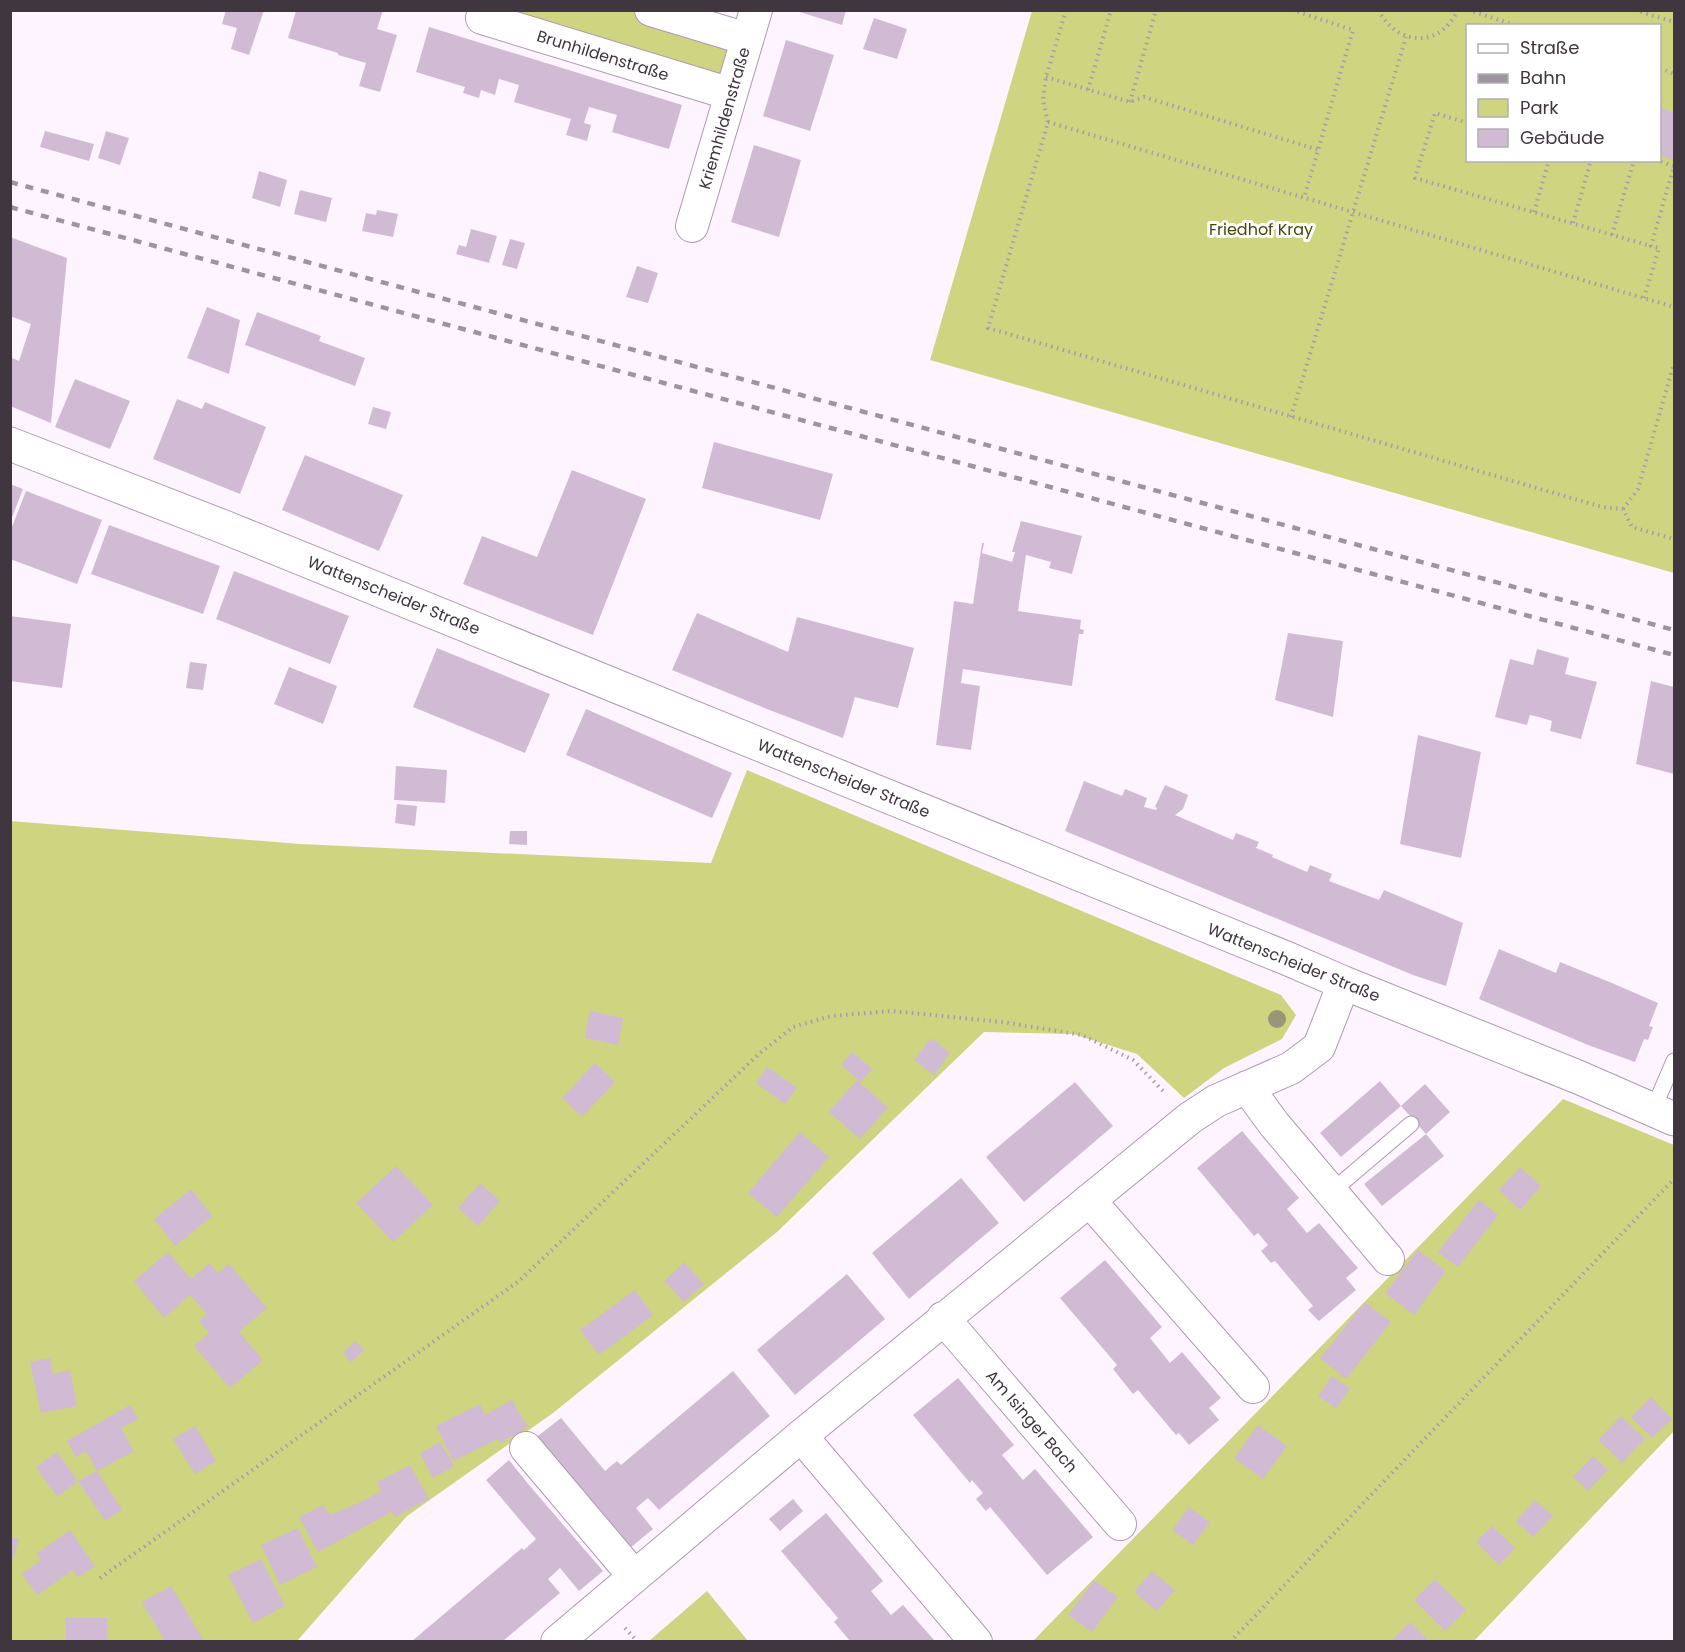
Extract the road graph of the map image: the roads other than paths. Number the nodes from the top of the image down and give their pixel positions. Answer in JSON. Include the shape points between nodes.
{"nodes":[{"id":1,"x":484,"y":10,"type":"edge"},
{"id":2,"x":651,"y":10,"type":"edge"},
{"id":3,"x":751,"y":25,"type":"edge"},
{"id":4,"x":730,"y":94,"type":"junction"},
{"id":5,"x":692,"y":226,"type":"dead end"},
{"id":6,"x":10,"y":444,"type":"edge"},
{"id":7,"x":1344,"y":984,"type":"junction"},
{"id":8,"x":1674,"y":1061,"type":"edge"},
{"id":9,"x":1247,"y":1087,"type":"junction"},
{"id":10,"x":1664,"y":1115,"type":"edge"},
{"id":11,"x":1410,"y":1124,"type":"dead end"},
{"id":12,"x":1331,"y":1192,"type":"junction"},
{"id":13,"x":1089,"y":1200,"type":"junction"},
{"id":14,"x":1388,"y":1258,"type":"dead end"},
{"id":15,"x":943,"y":1318,"type":"junction"},
{"id":16,"x":1254,"y":1387,"type":"dead end"},
{"id":17,"x":801,"y":1436,"type":"junction"},
{"id":18,"x":526,"y":1448,"type":"dead end"},
{"id":19,"x":1120,"y":1524,"type":"dead end"},
{"id":20,"x":634,"y":1576,"type":"junction"},
{"id":21,"x":557,"y":1641,"type":"edge"},
{"id":22,"x":976,"y":1641,"type":"edge"}],
"edges":[{"from":1,"to":4,"type":"street","name":"Brunhildenstraße","via":[[482,18]]},
{"from":2,"to":3,"type":"street"},
{"from":3,"to":4,"type":"street","name":"Kriemhildenstraße"},
{"from":4,"to":5,"type":"street","name":"Kriemhildenstraße"},
{"from":6,"to":7,"type":"main road","name":"Wattenscheider Straße","via":[[596,677]]},
{"from":7,"to":9,"type":"street","via":[[1319,1047],[1291,1068]]},
{"from":7,"to":10,"type":"main road","name":"Wattenscheider Straße"},
{"from":8,"to":10,"type":"lane"},
{"from":9,"to":12,"type":"street"},
{"from":9,"to":13,"type":"street","via":[[1190,1118]]},
{"from":11,"to":12,"type":"lane"},
{"from":12,"to":14,"type":"street"},
{"from":13,"to":15,"type":"street"},
{"from":13,"to":16,"type":"street"},
{"from":15,"to":17,"type":"street"},
{"from":15,"to":19,"type":"street","name":"Am Isinger Bach"},
{"from":17,"to":20,"type":"street"},
{"from":17,"to":22,"type":"street"},
{"from":18,"to":20,"type":"street"},
{"from":20,"to":21,"type":"street"}]}
